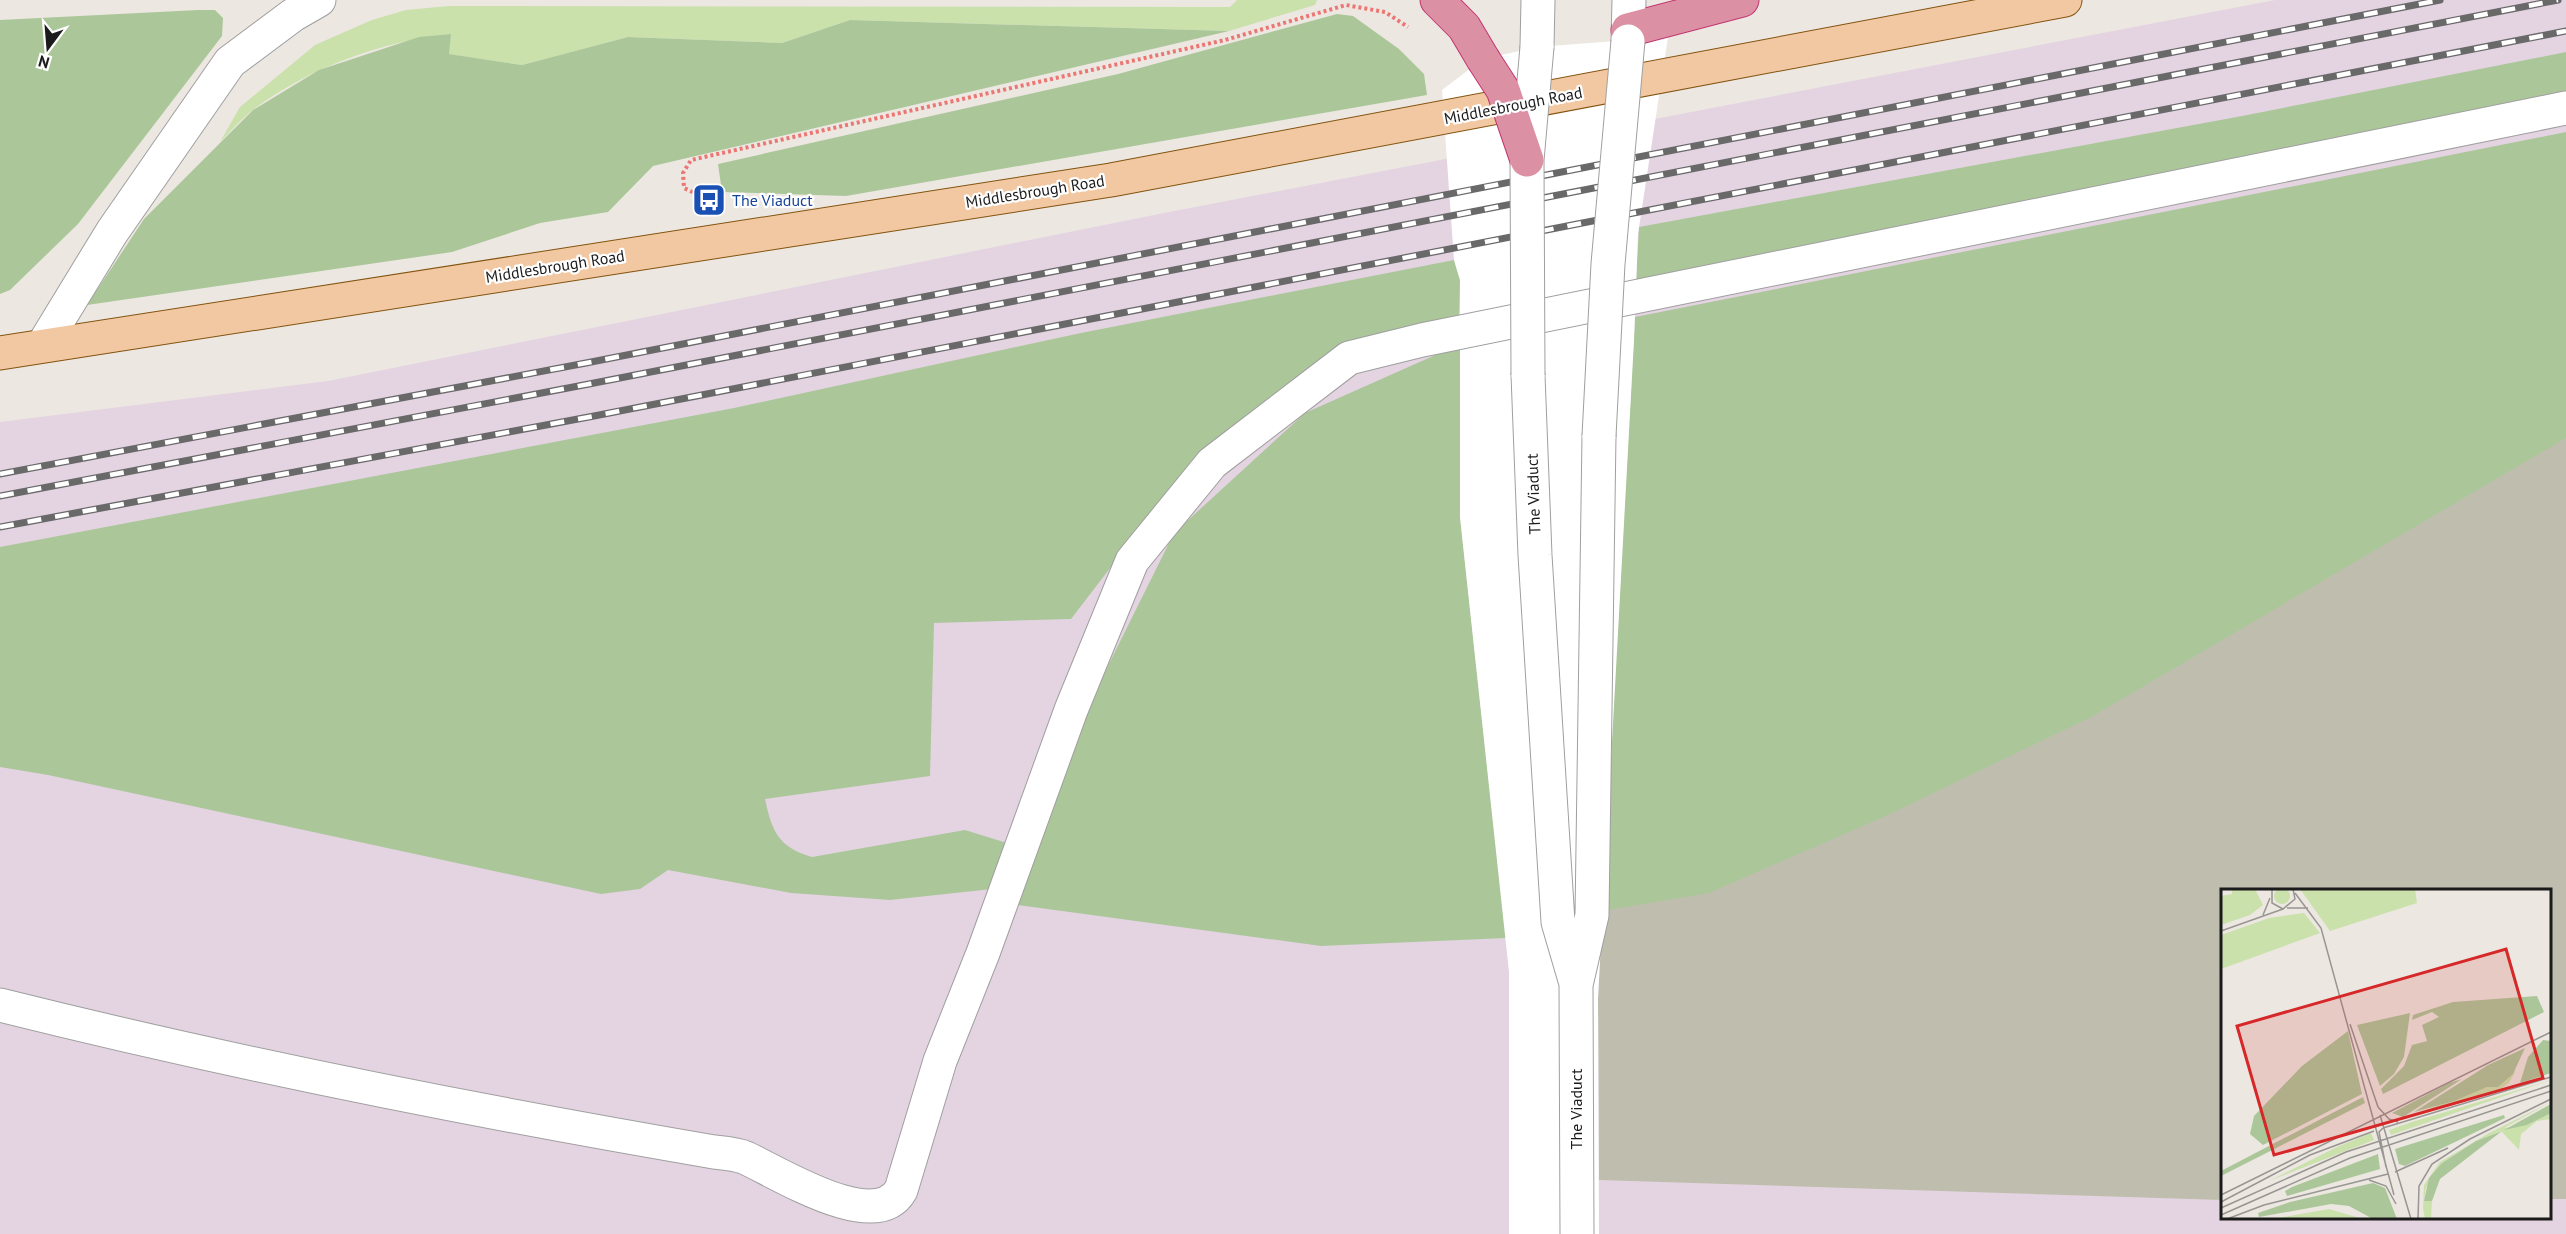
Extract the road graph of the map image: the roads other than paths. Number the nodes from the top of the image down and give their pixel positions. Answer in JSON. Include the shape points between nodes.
{"nodes":[{"id":1,"x":319,"y":0,"type":"edge"},
{"id":2,"x":1437,"y":0,"type":"edge"},
{"id":3,"x":1538,"y":0,"type":"edge"},
{"id":4,"x":1742,"y":0,"type":"edge"},
{"id":5,"x":2065,"y":0,"type":"edge"},
{"id":6,"x":1628,"y":24,"type":"edge"},
{"id":7,"x":2566,"y":108,"type":"edge"},
{"id":8,"x":1527,"y":160,"type":"junction"},
{"id":9,"x":43,"y":345,"type":"junction"},
{"id":10,"x":0,"y":353,"type":"edge"},
{"id":11,"x":1576,"y":985,"type":"junction"},
{"id":12,"x":0,"y":1005,"type":"edge"},
{"id":13,"x":870,"y":1224,"type":"edge"},
{"id":14,"x":1577,"y":1234,"type":"edge"}],
"edges":[{"from":1,"to":9,"type":"street","via":[[230,62],[112,232]]},
{"from":2,"to":8,"type":"highway","bridge":true,"via":[[1464,27],[1503,90]]},
{"from":3,"to":8,"type":"street","name":"The Viaduct","bridge":true},
{"from":4,"to":6,"type":"highway"},
{"from":5,"to":9,"type":"main road","name":"Middlesbrough Road","via":[[1111,180]]},
{"from":6,"to":11,"type":"street","name":"The Viaduct","bridge":true,"via":[[1608,264],[1599,436],[1592,915]]},
{"from":7,"to":13,"type":"street","via":[[1349,358],[1212,463],[1131,561],[940,1061],[901,1190],[897,1200]]},
{"from":8,"to":11,"type":"street","name":"The Viaduct","bridge":true,"via":[[1528,375],[1535,555],[1558,922]]},
{"from":9,"to":10,"type":"main road","name":"Middlesbrough Road"},
{"from":11,"to":14,"type":"street","name":"The Viaduct"},
{"from":12,"to":13,"type":"street","via":[[322,1079],[744,1157]]}]}
